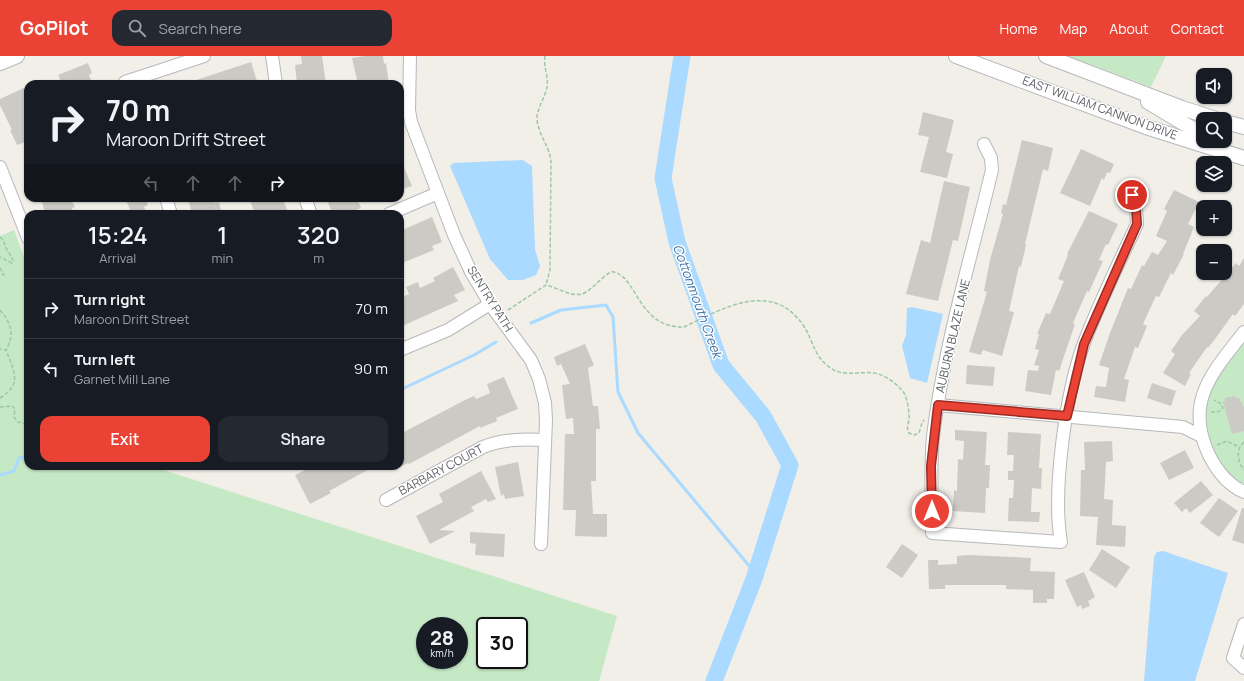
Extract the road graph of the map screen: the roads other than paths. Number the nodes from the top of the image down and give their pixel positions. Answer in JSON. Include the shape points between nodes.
{"nodes":[{"id":1,"x":17,"y":56,"type":"edge"},
{"id":2,"x":204,"y":56,"type":"edge"},
{"id":3,"x":272,"y":56,"type":"edge"},
{"id":4,"x":410,"y":56,"type":"edge"},
{"id":5,"x":956,"y":56,"type":"edge"},
{"id":6,"x":1046,"y":56,"type":"edge"},
{"id":7,"x":187,"y":59,"type":"edge"},
{"id":8,"x":0,"y":63,"type":"edge"},
{"id":9,"x":1088,"y":72,"type":"junction"},
{"id":10,"x":133,"y":80,"type":"edge"},
{"id":11,"x":275,"y":80,"type":"edge"},
{"id":12,"x":1196,"y":113,"type":"edge"},
{"id":13,"x":1232,"y":124,"type":"edge"},
{"id":14,"x":1244,"y":127,"type":"edge"},
{"id":15,"x":1196,"y":131,"type":"edge"},
{"id":16,"x":984,"y":144,"type":"dead end"},
{"id":17,"x":1227,"y":148,"type":"edge"},
{"id":18,"x":1244,"y":157,"type":"edge"},
{"id":19,"x":0,"y":159,"type":"edge"},
{"id":20,"x":0,"y":167,"type":"edge"},
{"id":21,"x":438,"y":194,"type":"junction"},
{"id":22,"x":1132,"y":195,"type":"dead end"},
{"id":23,"x":399,"y":210,"type":"edge"},
{"id":24,"x":24,"y":228,"type":"edge"},
{"id":25,"x":490,"y":304,"type":"junction"},
{"id":26,"x":1244,"y":332,"type":"edge"},
{"id":27,"x":404,"y":348,"type":"edge"},
{"id":28,"x":938,"y":405,"type":"junction"},
{"id":29,"x":1203,"y":414,"type":"junction"},
{"id":30,"x":1067,"y":416,"type":"junction"},
{"id":31,"x":1183,"y":427,"type":"junction"},
{"id":32,"x":1201,"y":436,"type":"junction"},
{"id":33,"x":545,"y":440,"type":"junction"},
{"id":34,"x":1244,"y":492,"type":"edge"},
{"id":35,"x":386,"y":500,"type":"dead end"},
{"id":36,"x":541,"y":544,"type":"dead end"},
{"id":37,"x":1244,"y":624,"type":"edge"},
{"id":38,"x":1244,"y":668,"type":"edge"}],
"edges":[{"from":1,"to":8,"type":"street"},
{"from":2,"to":7,"type":"street"},
{"from":3,"to":11,"type":"street"},
{"from":4,"to":21,"type":"street","name":"SENTRY PATH","via":[[411,122]]},
{"from":5,"to":18,"type":"street","name":"EAST WILLIAM CANNON DRIVE","via":[[1146,127]]},
{"from":6,"to":9,"type":"street","name":"EAST WILLIAM CANNON DRIVE"},
{"from":7,"to":10,"type":"street"},
{"from":9,"to":12,"type":"street","name":"EAST WILLIAM CANNON DRIVE"},
{"from":9,"to":15,"type":"street","name":"EAST WILLIAM CANNON DRIVE","via":[[1137,96]]},
{"from":13,"to":14,"type":"street"},
{"from":16,"to":28,"type":"street","name":"AUBURN BLAZE LANE","via":[[991,158],[992,170],[946,354]]},
{"from":17,"to":18,"type":"street","name":"EAST WILLIAM CANNON DRIVE"},
{"from":19,"to":20,"type":"street"},
{"from":20,"to":24,"type":"street"},
{"from":21,"to":23,"type":"street"},
{"from":21,"to":25,"type":"street","name":"SENTRY PATH","via":[[467,263]]},
{"from":22,"to":30,"type":"street","via":[[1137,224],[1084,344]]},
{"from":25,"to":27,"type":"street","via":[[448,330]]},
{"from":25,"to":33,"type":"street","name":"SENTRY PATH","via":[[531,360],[539,379],[545,403]]},
{"from":26,"to":29,"type":"street","via":[[1213,372],[1202,398]]},
{"from":28,"to":30,"type":"street"},
{"from":28,"to":30,"type":"street","name":"AUBURN BLAZE LANE","via":[[931,466],[932,533],[1061,542],[1059,482]]},
{"from":29,"to":31,"type":"street"},
{"from":29,"to":32,"type":"street"},
{"from":30,"to":31,"type":"street"},
{"from":31,"to":32,"type":"street"},
{"from":32,"to":34,"type":"street","via":[[1214,466],[1235,488]]},
{"from":33,"to":35,"type":"street","name":"BARBARY COURT","via":[[516,439],[496,442]]},
{"from":33,"to":36,"type":"street","name":"SENTRY PATH"},
{"from":37,"to":38,"type":"street","via":[[1233,658]]}]}
